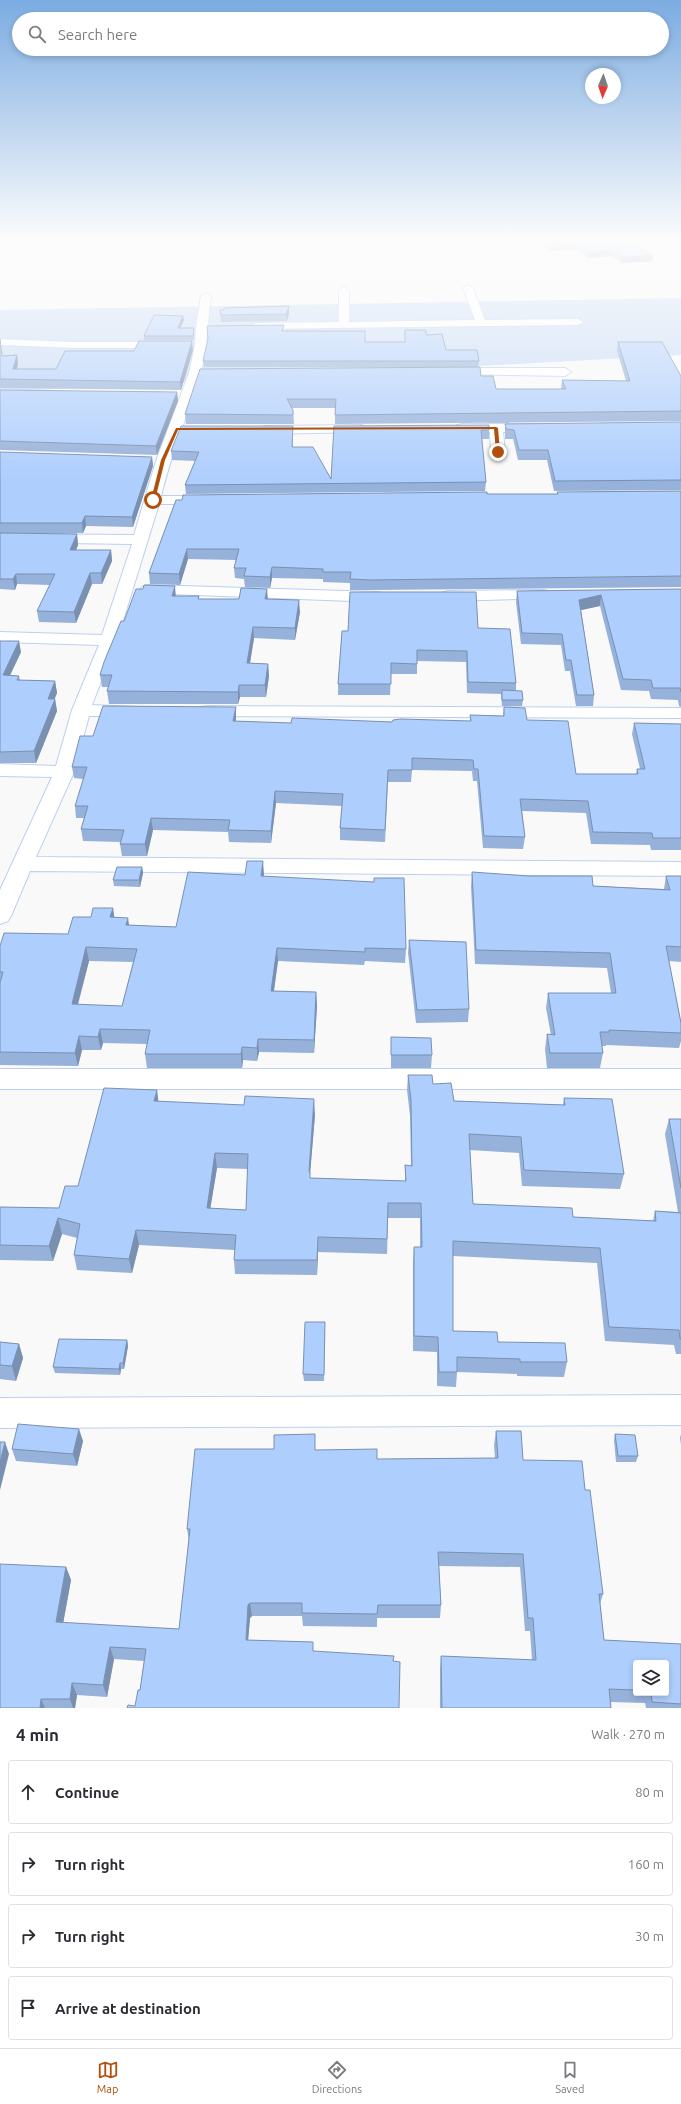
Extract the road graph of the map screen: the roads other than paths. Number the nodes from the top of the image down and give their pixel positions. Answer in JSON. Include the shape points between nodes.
{"nodes":[{"id":1,"x":205,"y":321,"type":"edge"},
{"id":2,"x":344,"y":321,"type":"edge"},
{"id":3,"x":578,"y":322,"type":"dead end"},
{"id":4,"x":481,"y":323,"type":"joint"},
{"id":5,"x":344,"y":325,"type":"junction"},
{"id":6,"x":249,"y":326,"type":"edge"},
{"id":7,"x":0,"y":342,"type":"edge"},
{"id":8,"x":189,"y":345,"type":"junction"},
{"id":9,"x":439,"y":372,"type":"edge"},
{"id":10,"x":565,"y":372,"type":"dead end"},
{"id":11,"x":550,"y":427,"type":"edge"},
{"id":12,"x":496,"y":428,"type":"junction"},
{"id":13,"x":371,"y":429,"type":"edge"},
{"id":14,"x":449,"y":429,"type":"edge"},
{"id":15,"x":251,"y":430,"type":"edge"},
{"id":16,"x":498,"y":452,"type":"dead end"},
{"id":17,"x":153,"y":500,"type":"junction"},
{"id":18,"x":225,"y":500,"type":"edge"},
{"id":19,"x":0,"y":538,"type":"edge"},
{"id":20,"x":140,"y":540,"type":"junction"},
{"id":21,"x":125,"y":590,"type":"junction"},
{"id":22,"x":559,"y":595,"type":"edge"},
{"id":23,"x":434,"y":596,"type":"edge"},
{"id":24,"x":395,"y":597,"type":"edge"},
{"id":25,"x":0,"y":637,"type":"edge"},
{"id":26,"x":109,"y":640,"type":"junction"},
{"id":27,"x":81,"y":710,"type":"junction"},
{"id":28,"x":144,"y":711,"type":"edge"},
{"id":29,"x":191,"y":711,"type":"edge"},
{"id":30,"x":681,"y":713,"type":"edge"},
{"id":31,"x":0,"y":770,"type":"edge"},
{"id":32,"x":64,"y":772,"type":"junction"},
{"id":33,"x":22,"y":864,"type":"junction"},
{"id":34,"x":681,"y":869,"type":"edge"},
{"id":35,"x":0,"y":916,"type":"edge"},
{"id":36,"x":0,"y":1078,"type":"edge"},
{"id":37,"x":681,"y":1079,"type":"edge"},
{"id":38,"x":681,"y":1410,"type":"edge"},
{"id":39,"x":0,"y":1413,"type":"edge"}],
"edges":[{"from":1,"to":8,"type":"street","via":[[205,327]]},
{"from":2,"to":5,"type":"street"},
{"from":3,"to":4,"type":"street"},
{"from":4,"to":5,"type":"street"},
{"from":5,"to":6,"type":"street"},
{"from":7,"to":8,"type":"street"},
{"from":8,"to":17,"type":"street","via":[[203,373],[180,396],[184,429],[156,460]]},
{"from":9,"to":10,"type":"street"},
{"from":11,"to":12,"type":"street"},
{"from":12,"to":14,"type":"street"},
{"from":12,"to":16,"type":"street"},
{"from":13,"to":15,"type":"street"},
{"from":17,"to":18,"type":"street"},
{"from":17,"to":20,"type":"street"},
{"from":19,"to":20,"type":"street"},
{"from":20,"to":21,"type":"street"},
{"from":21,"to":24,"type":"street"},
{"from":21,"to":26,"type":"street"},
{"from":22,"to":23,"type":"street"},
{"from":25,"to":26,"type":"street"},
{"from":26,"to":27,"type":"street"},
{"from":27,"to":28,"type":"street"},
{"from":27,"to":32,"type":"street"},
{"from":29,"to":30,"type":"street"},
{"from":31,"to":32,"type":"street"},
{"from":32,"to":33,"type":"street"},
{"from":33,"to":34,"type":"street"},
{"from":33,"to":35,"type":"street"},
{"from":36,"to":37,"type":"street"},
{"from":38,"to":39,"type":"street"}]}
